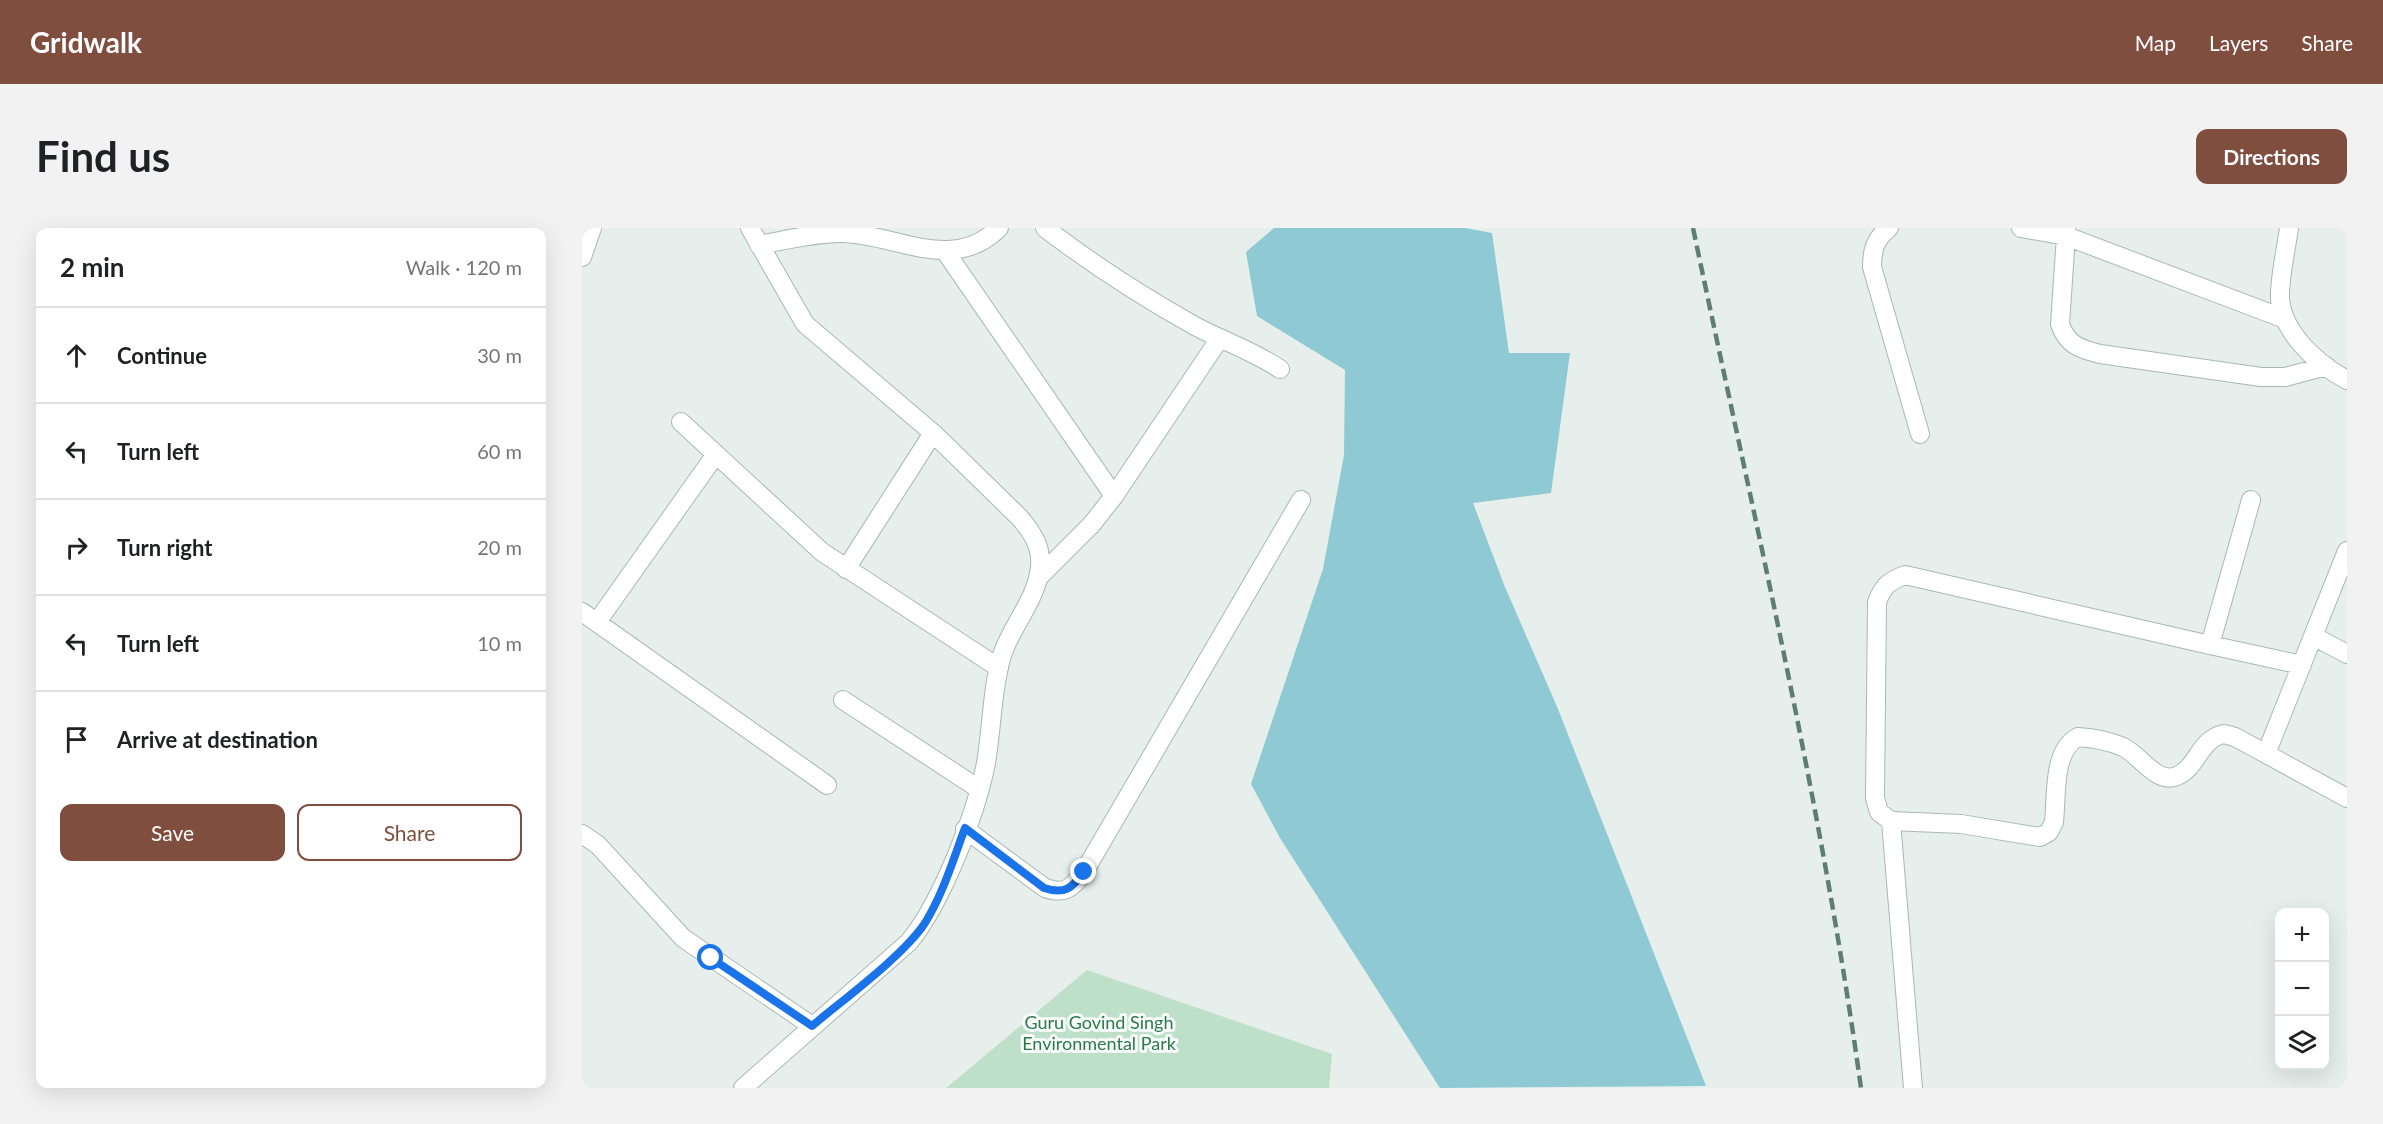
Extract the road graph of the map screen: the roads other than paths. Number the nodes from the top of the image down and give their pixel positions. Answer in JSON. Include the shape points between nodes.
{"nodes":[{"id":1,"x":592,"y":228,"type":"edge"},
{"id":2,"x":750,"y":228,"type":"edge"},
{"id":3,"x":999,"y":228,"type":"edge"},
{"id":4,"x":1045,"y":228,"type":"edge"},
{"id":5,"x":1889,"y":228,"type":"edge"},
{"id":6,"x":2021,"y":228,"type":"edge"},
{"id":7,"x":2289,"y":228,"type":"edge"},
{"id":8,"x":2066,"y":232,"type":"edge"},
{"id":9,"x":759,"y":245,"type":"junction"},
{"id":10,"x":945,"y":251,"type":"junction"},
{"id":11,"x":582,"y":257,"type":"edge"},
{"id":12,"x":2285,"y":319,"type":"junction"},
{"id":13,"x":1220,"y":338,"type":"junction"},
{"id":14,"x":2326,"y":366,"type":"junction"},
{"id":15,"x":1280,"y":369,"type":"dead end"},
{"id":16,"x":2347,"y":380,"type":"edge"},
{"id":17,"x":681,"y":422,"type":"dead end"},
{"id":18,"x":933,"y":433,"type":"junction"},
{"id":19,"x":1920,"y":434,"type":"dead end"},
{"id":20,"x":716,"y":454,"type":"junction"},
{"id":21,"x":1114,"y":496,"type":"junction"},
{"id":22,"x":1301,"y":500,"type":"dead end"},
{"id":23,"x":2251,"y":500,"type":"dead end"},
{"id":24,"x":2347,"y":551,"type":"edge"},
{"id":25,"x":846,"y":569,"type":"junction"},
{"id":26,"x":1038,"y":579,"type":"junction"},
{"id":27,"x":589,"y":617,"type":"edge"},
{"id":28,"x":2313,"y":636,"type":"junction"},
{"id":29,"x":2210,"y":645,"type":"junction"},
{"id":30,"x":2347,"y":654,"type":"edge"},
{"id":31,"x":2302,"y":665,"type":"junction"},
{"id":32,"x":999,"y":668,"type":"junction"},
{"id":33,"x":843,"y":700,"type":"dead end"},
{"id":34,"x":2266,"y":754,"type":"junction"},
{"id":35,"x":827,"y":785,"type":"dead end"},
{"id":36,"x":979,"y":789,"type":"junction"},
{"id":37,"x":2347,"y":798,"type":"edge"},
{"id":38,"x":1891,"y":821,"type":"junction"},
{"id":39,"x":965,"y":828,"type":"junction"},
{"id":40,"x":582,"y":834,"type":"edge"},
{"id":41,"x":812,"y":1026,"type":"junction"},
{"id":42,"x":743,"y":1088,"type":"edge"},
{"id":43,"x":1913,"y":1088,"type":"edge"}],
"edges":[{"from":1,"to":11,"type":"street"},
{"from":2,"to":9,"type":"street"},
{"from":3,"to":10,"type":"street","via":[[979,244],[960,251]]},
{"from":4,"to":13,"type":"street","via":[[1108,273]]},
{"from":5,"to":19,"type":"street","via":[[1872,250],[1872,267]]},
{"from":6,"to":8,"type":"street"},
{"from":7,"to":12,"type":"street","via":[[2279,294]]},
{"from":8,"to":12,"type":"street"},
{"from":8,"to":14,"type":"street","via":[[2060,324],[2064,336],[2076,348],[2261,377],[2285,377]]},
{"from":9,"to":10,"type":"street","via":[[844,233]]},
{"from":9,"to":18,"type":"street","via":[[805,324]]},
{"from":10,"to":21,"type":"street"},
{"from":12,"to":14,"type":"street","via":[[2312,355]]},
{"from":13,"to":15,"type":"street"},
{"from":13,"to":21,"type":"street"},
{"from":14,"to":16,"type":"street"},
{"from":17,"to":20,"type":"street"},
{"from":18,"to":25,"type":"street"},
{"from":18,"to":26,"type":"street","via":[[1032,532],[1038,547]]},
{"from":20,"to":25,"type":"street","via":[[822,552]]},
{"from":20,"to":27,"type":"street"},
{"from":21,"to":26,"type":"street"},
{"from":22,"to":39,"type":"street","via":[[1071,889],[1057,893],[1044,888]]},
{"from":23,"to":29,"type":"street"},
{"from":24,"to":28,"type":"street"},
{"from":25,"to":32,"type":"street"},
{"from":26,"to":32,"type":"street"},
{"from":27,"to":35,"type":"street"},
{"from":28,"to":30,"type":"street"},
{"from":28,"to":31,"type":"street"},
{"from":29,"to":31,"type":"street"},
{"from":29,"to":38,"type":"street","via":[[1905,575],[1891,580],[1882,588],[1877,602],[1875,798],[1879,812]]},
{"from":31,"to":34,"type":"street"},
{"from":32,"to":36,"type":"street"},
{"from":33,"to":36,"type":"street"},
{"from":34,"to":37,"type":"street"},
{"from":34,"to":38,"type":"street","via":[[2235,737],[2215,736],[2187,770],[2166,778],[2122,747],[2078,737],[2067,743],[2062,754],[2054,822],[2049,832],[2040,837],[1961,824]]},
{"from":36,"to":39,"type":"street"},
{"from":38,"to":43,"type":"street"},
{"from":39,"to":41,"type":"street","via":[[938,899],[924,923],[909,942]]},
{"from":40,"to":41,"type":"street","via":[[598,845],[683,938]]},
{"from":41,"to":42,"type":"street"}]}
